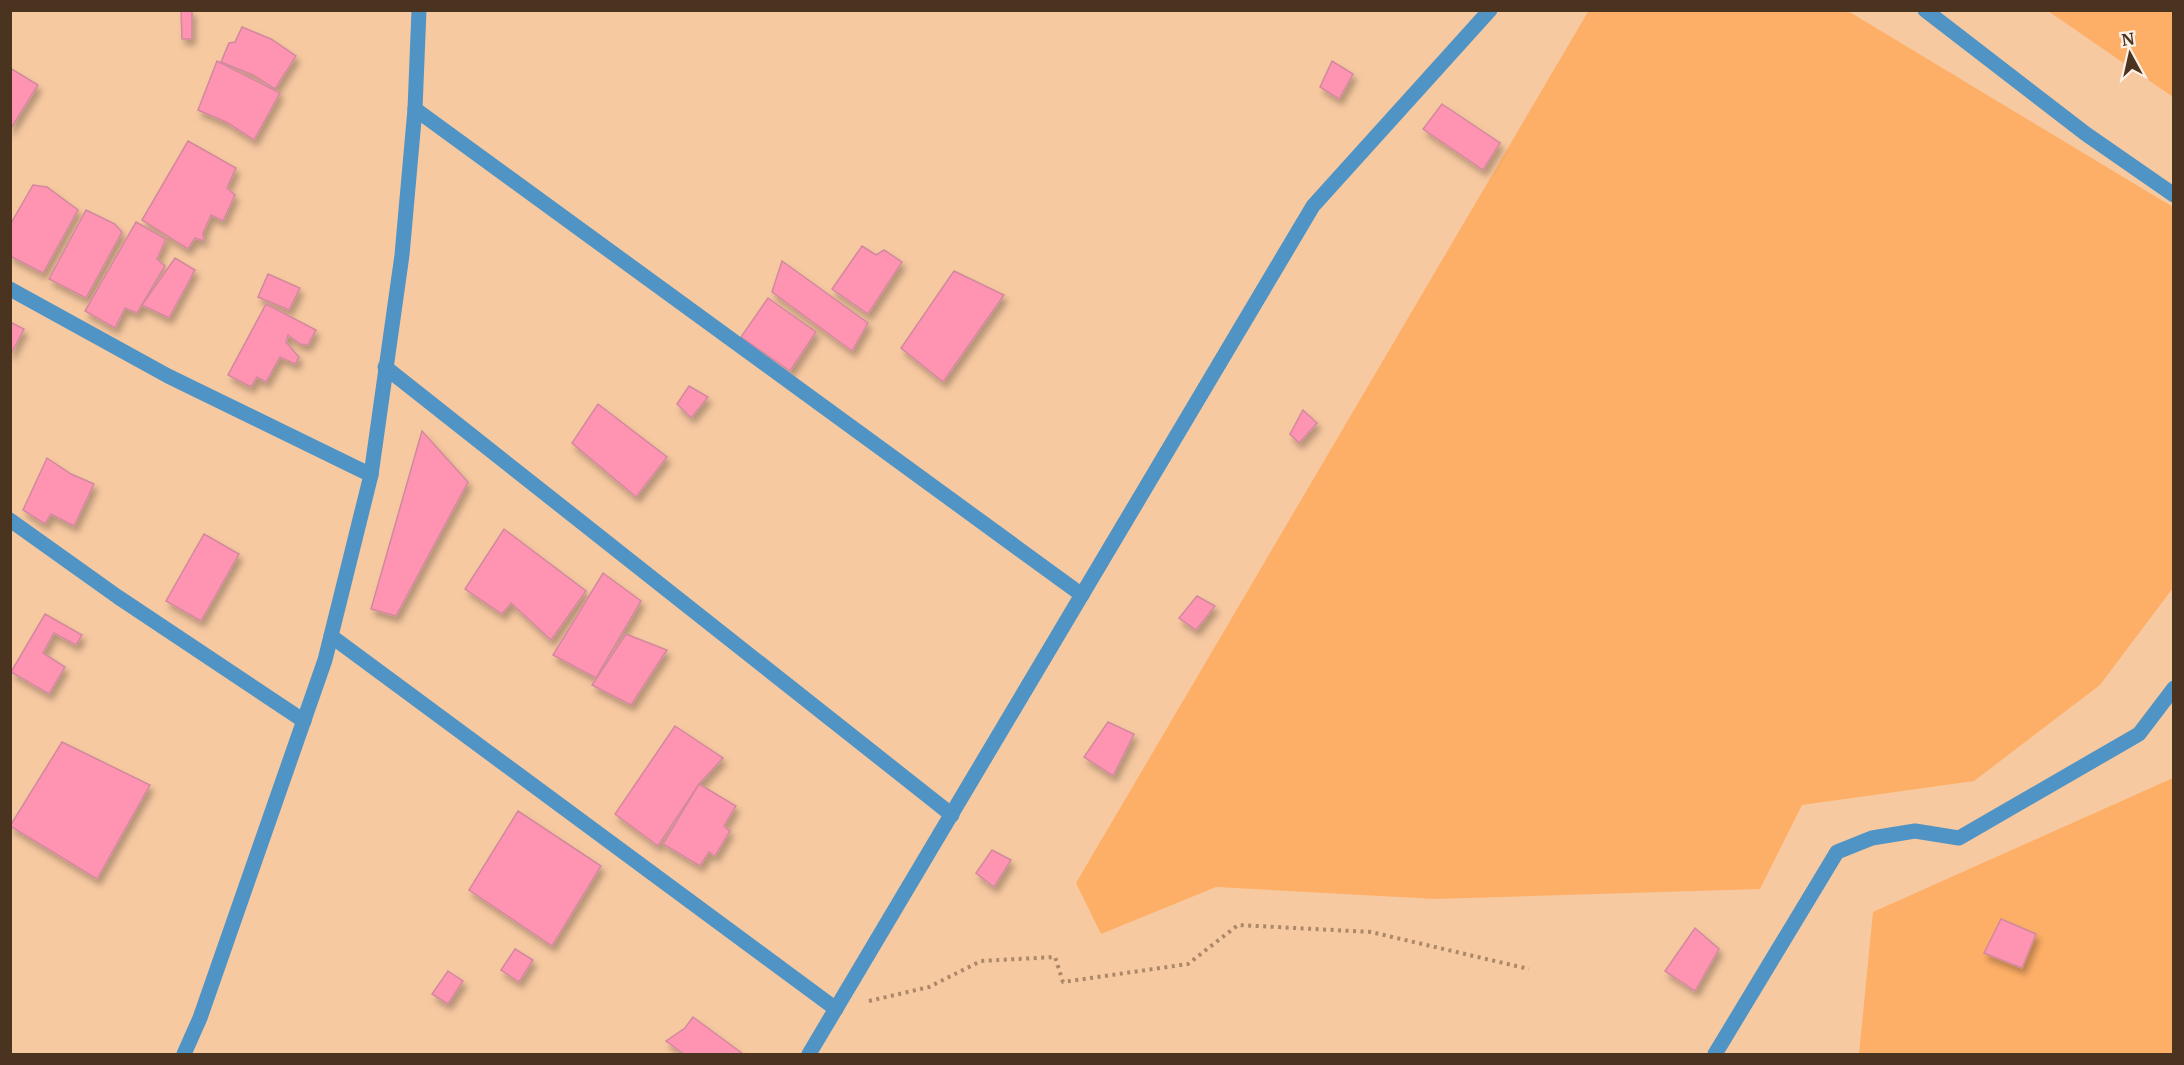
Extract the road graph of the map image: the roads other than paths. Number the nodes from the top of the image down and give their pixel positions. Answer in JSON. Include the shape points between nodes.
{"nodes":[{"id":1,"x":419,"y":10,"type":"edge"},
{"id":2,"x":1490,"y":10,"type":"edge"},
{"id":3,"x":1925,"y":10,"type":"edge"},
{"id":4,"x":415,"y":109,"type":"junction"},
{"id":5,"x":2174,"y":195,"type":"edge"},
{"id":6,"x":10,"y":289,"type":"edge"},
{"id":7,"x":385,"y":367,"type":"junction"},
{"id":8,"x":371,"y":476,"type":"junction"},
{"id":9,"x":10,"y":520,"type":"edge"},
{"id":10,"x":1082,"y":596,"type":"junction"},
{"id":11,"x":331,"y":636,"type":"junction"},
{"id":12,"x":2174,"y":688,"type":"edge"},
{"id":13,"x":304,"y":721,"type":"junction"},
{"id":14,"x":952,"y":815,"type":"junction"},
{"id":15,"x":836,"y":1009,"type":"junction"},
{"id":16,"x":184,"y":1054,"type":"edge"},
{"id":17,"x":808,"y":1054,"type":"edge"},
{"id":18,"x":1715,"y":1054,"type":"edge"}],
"edges":[{"from":1,"to":4,"type":"street"},
{"from":2,"to":10,"type":"street","via":[[1313,206]]},
{"from":3,"to":5,"type":"street","via":[[2086,134]]},
{"from":4,"to":7,"type":"street","via":[[402,255]]},
{"from":4,"to":10,"type":"street"},
{"from":6,"to":8,"type":"street","via":[[168,376]]},
{"from":7,"to":8,"type":"street"},
{"from":7,"to":14,"type":"street"},
{"from":8,"to":11,"type":"street"},
{"from":9,"to":13,"type":"street"},
{"from":10,"to":14,"type":"street"},
{"from":11,"to":13,"type":"street"},
{"from":11,"to":15,"type":"street"},
{"from":12,"to":18,"type":"street","via":[[2139,734],[1959,838],[1915,831],[1872,838],[1837,852]]},
{"from":13,"to":16,"type":"street"},
{"from":14,"to":15,"type":"street"},
{"from":15,"to":17,"type":"street"}]}
